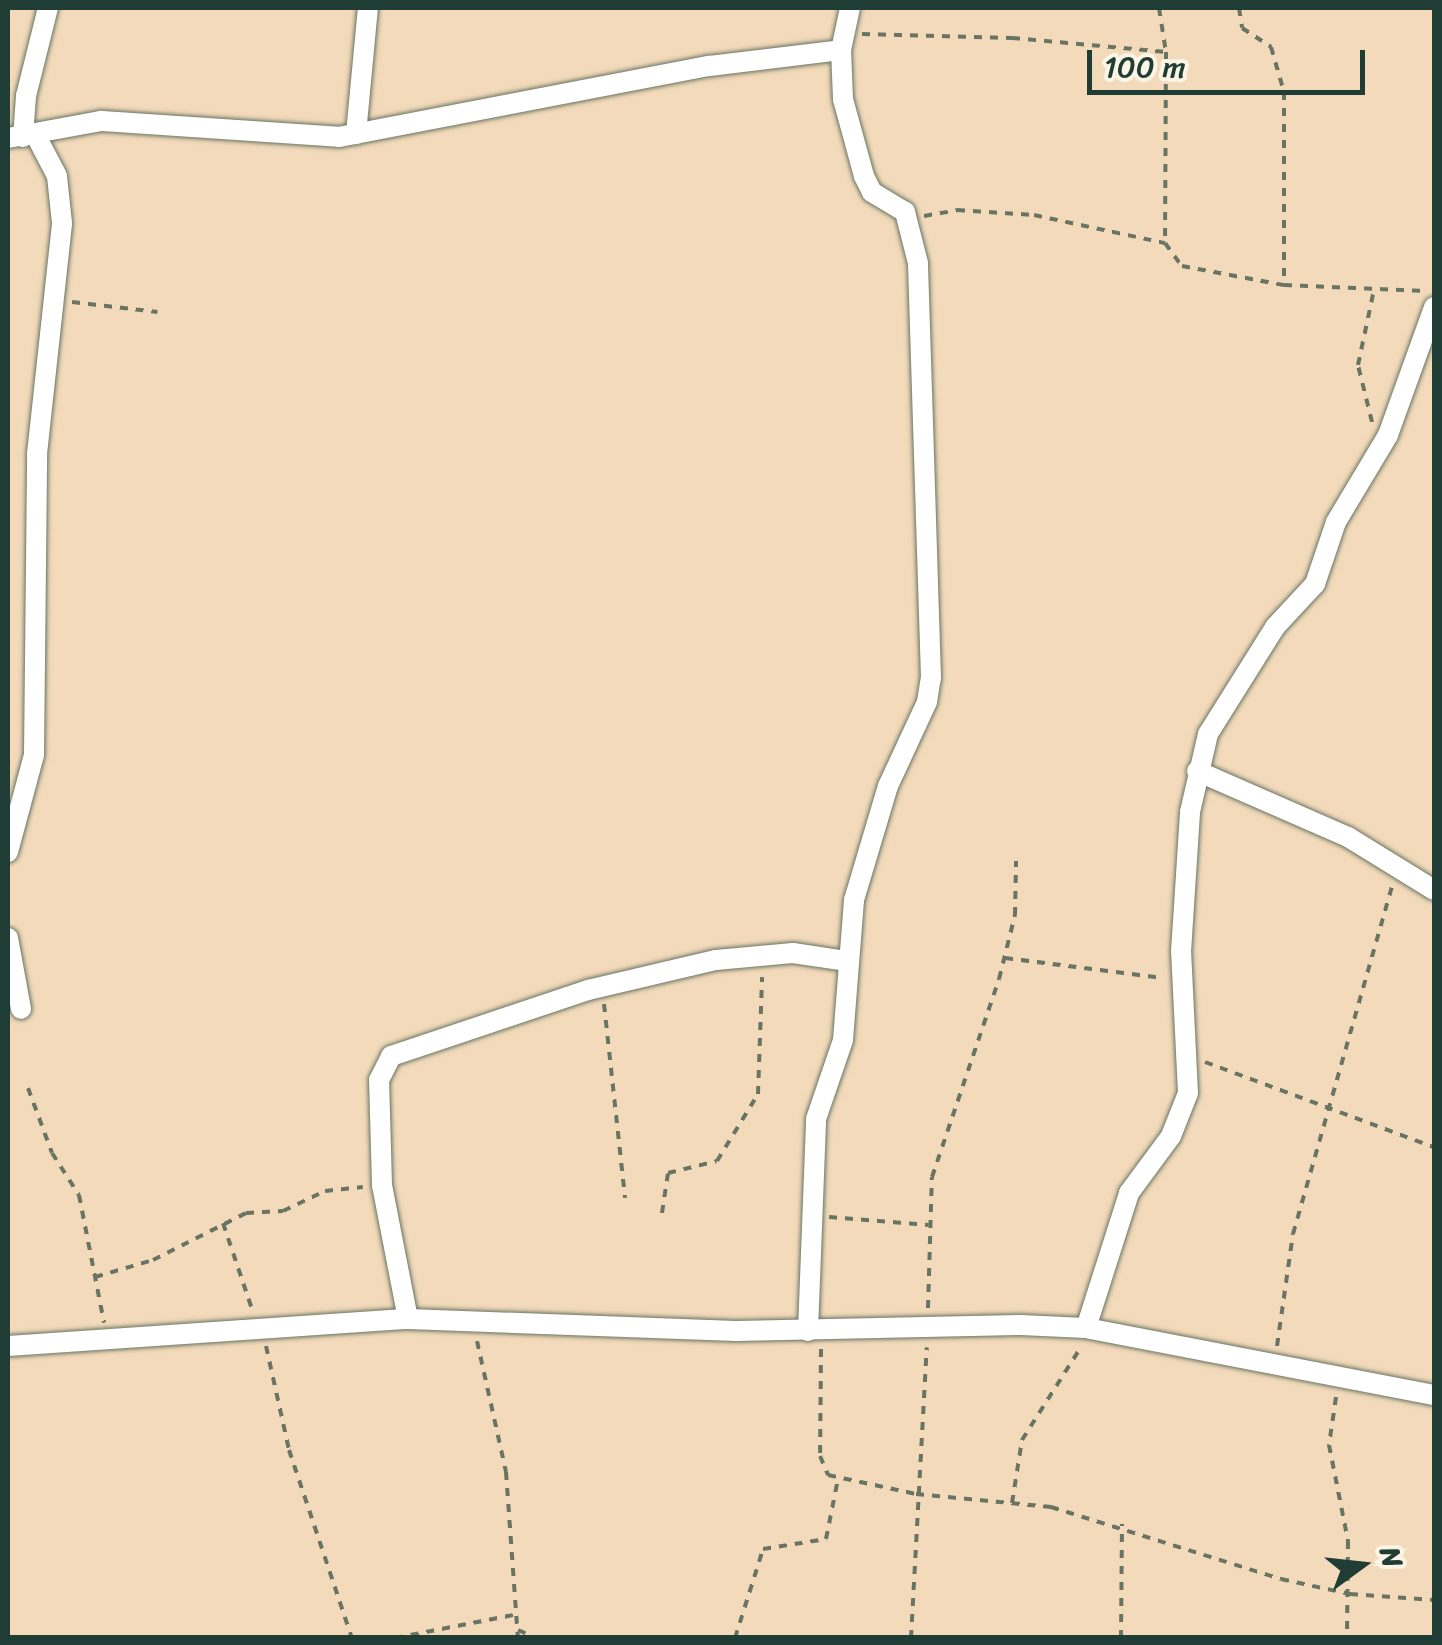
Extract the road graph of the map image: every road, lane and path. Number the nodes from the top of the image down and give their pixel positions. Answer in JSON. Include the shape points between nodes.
{"nodes":[{"id":1,"x":48,"y":8,"type":"edge"},
{"id":2,"x":368,"y":8,"type":"edge"},
{"id":3,"x":850,"y":8,"type":"edge"},
{"id":4,"x":1160,"y":8,"type":"edge"},
{"id":5,"x":1239,"y":8,"type":"edge"},
{"id":6,"x":842,"y":42,"type":"junction"},
{"id":7,"x":1166,"y":52,"type":"junction"},
{"id":8,"x":356,"y":134,"type":"junction"},
{"id":9,"x":22,"y":136,"type":"edge"},
{"id":10,"x":908,"y":219,"type":"junction"},
{"id":11,"x":1165,"y":244,"type":"junction"},
{"id":12,"x":1284,"y":285,"type":"junction"},
{"id":13,"x":1374,"y":290,"type":"junction"},
{"id":14,"x":1434,"y":291,"type":"edge"},
{"id":15,"x":53,"y":300,"type":"junction"},
{"id":16,"x":1434,"y":308,"type":"edge"},
{"id":17,"x":157,"y":312,"type":"dead end"},
{"id":18,"x":1380,"y":452,"type":"junction"},
{"id":19,"x":1196,"y":771,"type":"junction"},
{"id":20,"x":8,"y":852,"type":"edge"},
{"id":21,"x":1016,"y":861,"type":"dead end"},
{"id":22,"x":1398,"y":868,"type":"junction"},
{"id":23,"x":1434,"y":890,"type":"edge"},
{"id":24,"x":8,"y":938,"type":"edge"},
{"id":25,"x":760,"y":954,"type":"junction"},
{"id":26,"x":1005,"y":958,"type":"junction"},
{"id":27,"x":847,"y":961,"type":"junction"},
{"id":28,"x":1181,"y":983,"type":"junction"},
{"id":29,"x":601,"y":987,"type":"junction"},
{"id":30,"x":21,"y":1009,"type":"dead end"},
{"id":31,"x":1191,"y":1057,"type":"junction"},
{"id":32,"x":28,"y":1088,"type":"dead end"},
{"id":33,"x":1331,"y":1113,"type":"junction"},
{"id":34,"x":1434,"y":1147,"type":"edge"},
{"id":35,"x":382,"y":1185,"type":"junction"},
{"id":36,"x":625,"y":1198,"type":"dead end"},
{"id":37,"x":662,"y":1213,"type":"dead end"},
{"id":38,"x":814,"y":1215,"type":"junction"},
{"id":39,"x":223,"y":1223,"type":"junction"},
{"id":40,"x":928,"y":1225,"type":"junction"},
{"id":41,"x":94,"y":1277,"type":"junction"},
{"id":42,"x":408,"y":1318,"type":"junction"},
{"id":43,"x":474,"y":1318,"type":"junction"},
{"id":44,"x":928,"y":1327,"type":"junction"},
{"id":45,"x":1086,"y":1328,"type":"junction"},
{"id":46,"x":261,"y":1329,"type":"junction"},
{"id":47,"x":814,"y":1330,"type":"junction"},
{"id":48,"x":108,"y":1340,"type":"junction"},
{"id":49,"x":8,"y":1346,"type":"edge"},
{"id":50,"x":1278,"y":1366,"type":"junction"},
{"id":51,"x":1340,"y":1378,"type":"junction"},
{"id":52,"x":1434,"y":1395,"type":"edge"},
{"id":53,"x":838,"y":1479,"type":"junction"},
{"id":54,"x":916,"y":1494,"type":"junction"},
{"id":55,"x":1012,"y":1503,"type":"junction"},
{"id":56,"x":1122,"y":1524,"type":"junction"},
{"id":57,"x":1350,"y":1594,"type":"junction"},
{"id":58,"x":1434,"y":1600,"type":"edge"},
{"id":59,"x":518,"y":1614,"type":"junction"},
{"id":60,"x":518,"y":1634,"type":"edge"},
{"id":61,"x":352,"y":1638,"type":"edge"},
{"id":62,"x":395,"y":1638,"type":"edge"},
{"id":63,"x":536,"y":1638,"type":"edge"},
{"id":64,"x":735,"y":1638,"type":"edge"},
{"id":65,"x":911,"y":1638,"type":"edge"},
{"id":66,"x":1120,"y":1638,"type":"edge"},
{"id":67,"x":1347,"y":1638,"type":"edge"}],
"edges":[{"from":1,"to":9,"type":"street"},
{"from":2,"to":8,"type":"street"},
{"from":3,"to":6,"type":"street"},
{"from":4,"to":7,"type":"path"},
{"from":5,"to":12,"type":"path","via":[[1242,28],[1271,47],[1284,92]]},
{"from":6,"to":7,"type":"path","via":[[1027,39]]},
{"from":6,"to":8,"type":"street"},
{"from":6,"to":10,"type":"street","via":[[842,99],[864,176],[872,192]]},
{"from":7,"to":11,"type":"path"},
{"from":8,"to":9,"type":"street","via":[[101,121]]},
{"from":9,"to":15,"type":"street","via":[[63,199]]},
{"from":10,"to":11,"type":"path","via":[[1004,211]]},
{"from":10,"to":27,"type":"street","via":[[918,263],[931,678],[865,855]]},
{"from":11,"to":12,"type":"path","via":[[1174,263]]},
{"from":12,"to":13,"type":"path"},
{"from":13,"to":14,"type":"path"},
{"from":13,"to":18,"type":"path","via":[[1358,365]]},
{"from":15,"to":17,"type":"path"},
{"from":15,"to":20,"type":"street","via":[[35,486],[34,756]]},
{"from":16,"to":18,"type":"street"},
{"from":18,"to":19,"type":"street","via":[[1336,522],[1315,584],[1275,627],[1223,703]]},
{"from":19,"to":22,"type":"street","via":[[1348,836]]},
{"from":19,"to":28,"type":"street"},
{"from":21,"to":26,"type":"path","via":[[1015,915]]},
{"from":22,"to":23,"type":"street"},
{"from":22,"to":33,"type":"path","via":[[1341,1048]]},
{"from":24,"to":30,"type":"street"},
{"from":25,"to":27,"type":"street"},
{"from":25,"to":29,"type":"street"},
{"from":25,"to":37,"type":"path","via":[[762,1087],[717,1161],[668,1172]]},
{"from":26,"to":28,"type":"path","via":[[1118,968]]},
{"from":26,"to":40,"type":"path","via":[[970,1079],[935,1161]]},
{"from":27,"to":38,"type":"street","via":[[843,1040],[816,1119]]},
{"from":28,"to":31,"type":"street"},
{"from":29,"to":35,"type":"street","via":[[390,1056],[379,1080]]},
{"from":29,"to":36,"type":"path"},
{"from":31,"to":33,"type":"path"},
{"from":31,"to":45,"type":"street","via":[[1180,1120],[1130,1192]]},
{"from":32,"to":41,"type":"path","via":[[52,1153],[79,1195]]},
{"from":33,"to":34,"type":"path"},
{"from":33,"to":50,"type":"path","via":[[1288,1252]]},
{"from":35,"to":39,"type":"path","via":[[325,1192],[294,1208],[246,1213]]},
{"from":35,"to":42,"type":"street"},
{"from":38,"to":40,"type":"path"},
{"from":38,"to":47,"type":"street"},
{"from":39,"to":41,"type":"path","via":[[153,1260]]},
{"from":39,"to":46,"type":"path"},
{"from":40,"to":44,"type":"path"},
{"from":41,"to":48,"type":"path"},
{"from":42,"to":43,"type":"street"},
{"from":42,"to":46,"type":"street"},
{"from":43,"to":47,"type":"street"},
{"from":43,"to":59,"type":"path","via":[[506,1472]]},
{"from":44,"to":45,"type":"street"},
{"from":44,"to":47,"type":"street"},
{"from":44,"to":54,"type":"path"},
{"from":45,"to":50,"type":"street"},
{"from":45,"to":55,"type":"path","via":[[1075,1361],[1022,1440]]},
{"from":46,"to":48,"type":"street"},
{"from":46,"to":61,"type":"path","via":[[289,1450]]},
{"from":47,"to":53,"type":"path","via":[[820,1456]]},
{"from":48,"to":49,"type":"street"},
{"from":50,"to":51,"type":"street"},
{"from":51,"to":52,"type":"street"},
{"from":51,"to":57,"type":"path","via":[[1329,1445],[1348,1541]]},
{"from":53,"to":54,"type":"path"},
{"from":53,"to":64,"type":"path","via":[[826,1539],[763,1549]]},
{"from":54,"to":55,"type":"path"},
{"from":54,"to":65,"type":"path"},
{"from":55,"to":56,"type":"path"},
{"from":56,"to":57,"type":"path","via":[[1281,1579]]},
{"from":56,"to":66,"type":"path"},
{"from":57,"to":58,"type":"path"},
{"from":57,"to":67,"type":"path"},
{"from":59,"to":60,"type":"path"},
{"from":59,"to":62,"type":"path"},
{"from":60,"to":63,"type":"path"}]}
